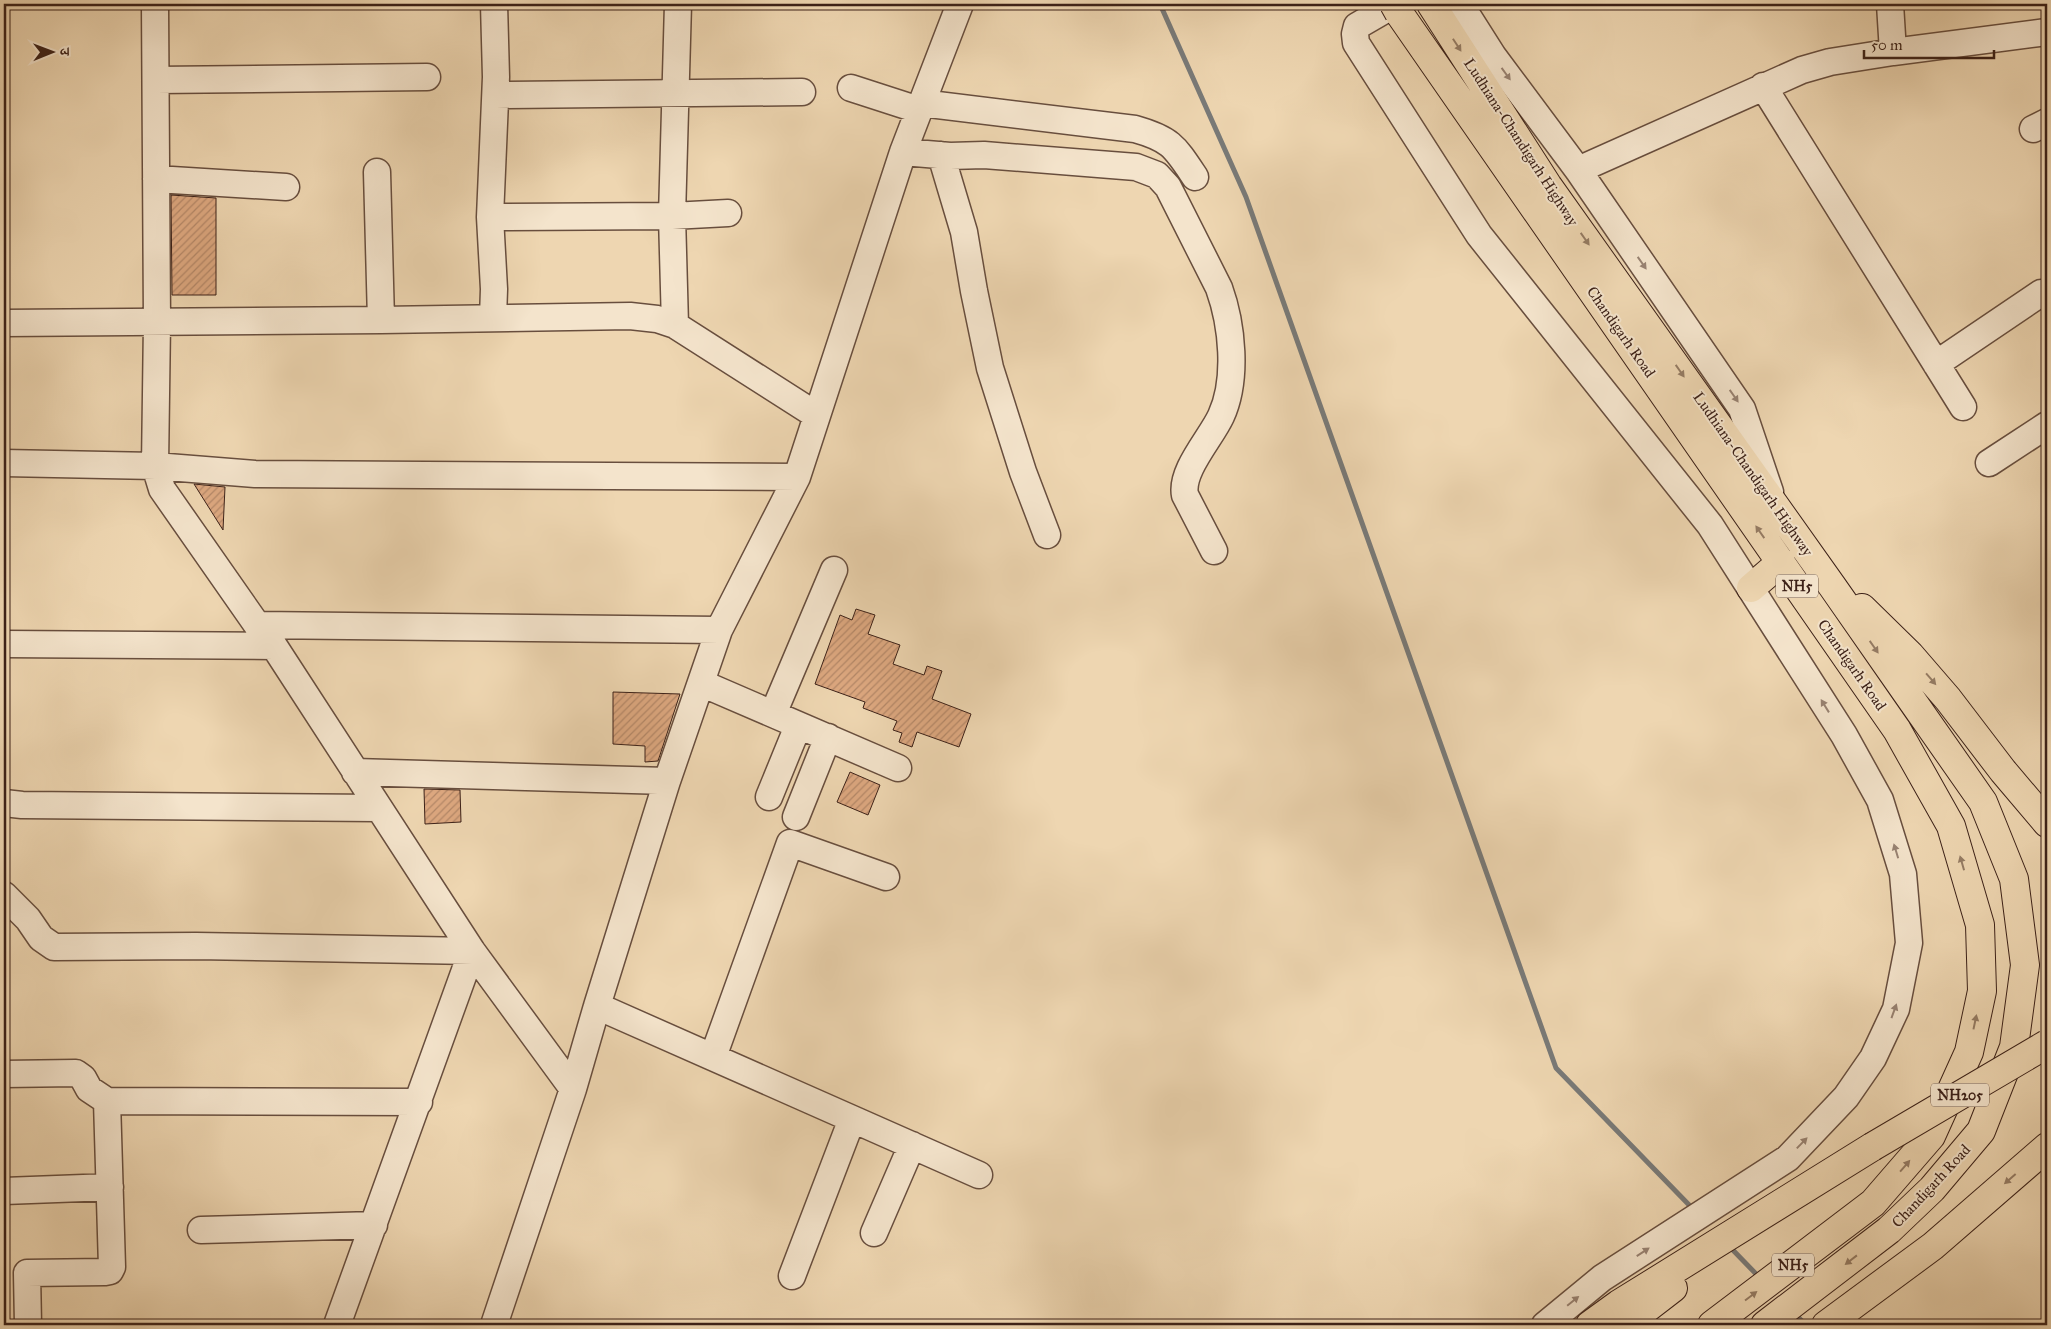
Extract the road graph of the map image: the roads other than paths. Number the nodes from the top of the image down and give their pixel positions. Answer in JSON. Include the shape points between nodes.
{"nodes":[{"id":1,"x":155,"y":4,"type":"edge"},
{"id":2,"x":494,"y":4,"type":"edge"},
{"id":3,"x":678,"y":4,"type":"edge"},
{"id":4,"x":960,"y":4,"type":"edge"},
{"id":5,"x":1430,"y":4,"type":"edge"},
{"id":6,"x":1460,"y":4,"type":"edge"},
{"id":7,"x":1890,"y":4,"type":"edge"},
{"id":8,"x":1396,"y":7,"type":"edge"},
{"id":9,"x":2047,"y":32,"type":"edge"},
{"id":10,"x":1894,"y":52,"type":"junction"},
{"id":11,"x":427,"y":77,"type":"dead end"},
{"id":12,"x":156,"y":80,"type":"junction"},
{"id":13,"x":1763,"y":86,"type":"junction"},
{"id":14,"x":851,"y":88,"type":"dead end"},
{"id":15,"x":802,"y":92,"type":"dead end"},
{"id":16,"x":675,"y":93,"type":"junction"},
{"id":17,"x":496,"y":95,"type":"junction"},
{"id":18,"x":920,"y":106,"type":"junction"},
{"id":19,"x":903,"y":152,"type":"junction"},
{"id":20,"x":941,"y":155,"type":"junction"},
{"id":21,"x":1578,"y":170,"type":"junction"},
{"id":22,"x":377,"y":172,"type":"dead end"},
{"id":23,"x":1195,"y":177,"type":"dead end"},
{"id":24,"x":156,"y":180,"type":"junction"},
{"id":25,"x":286,"y":187,"type":"dead end"},
{"id":26,"x":728,"y":214,"type":"dead end"},
{"id":27,"x":672,"y":216,"type":"junction"},
{"id":28,"x":490,"y":217,"type":"junction"},
{"id":29,"x":2047,"y":293,"type":"edge"},
{"id":30,"x":493,"y":318,"type":"junction"},
{"id":31,"x":381,"y":320,"type":"junction"},
{"id":32,"x":157,"y":322,"type":"junction"},
{"id":33,"x":4,"y":323,"type":"edge"},
{"id":34,"x":675,"y":325,"type":"junction"},
{"id":35,"x":1936,"y":364,"type":"junction"},
{"id":36,"x":1963,"y":407,"type":"dead end"},
{"id":37,"x":816,"y":415,"type":"junction"},
{"id":38,"x":2047,"y":425,"type":"edge"},
{"id":39,"x":4,"y":463,"type":"edge"},
{"id":40,"x":1990,"y":463,"type":"dead end"},
{"id":41,"x":155,"y":466,"type":"junction"},
{"id":42,"x":797,"y":477,"type":"junction"},
{"id":43,"x":1773,"y":502,"type":"junction"},
{"id":44,"x":1047,"y":535,"type":"dead end"},
{"id":45,"x":1214,"y":551,"type":"dead end"},
{"id":46,"x":1781,"y":562,"type":"junction"},
{"id":47,"x":834,"y":570,"type":"dead end"},
{"id":48,"x":1832,"y":586,"type":"junction"},
{"id":49,"x":1751,"y":588,"type":"junction"},
{"id":50,"x":257,"y":625,"type":"junction"},
{"id":51,"x":719,"y":630,"type":"junction"},
{"id":52,"x":4,"y":644,"type":"edge"},
{"id":53,"x":274,"y":646,"type":"junction"},
{"id":54,"x":701,"y":684,"type":"junction"},
{"id":55,"x":773,"y":714,"type":"junction"},
{"id":56,"x":798,"y":726,"type":"junction"},
{"id":57,"x":828,"y":737,"type":"junction"},
{"id":58,"x":898,"y":768,"type":"dead end"},
{"id":59,"x":355,"y":772,"type":"junction"},
{"id":60,"x":667,"y":781,"type":"junction"},
{"id":61,"x":769,"y":797,"type":"dead end"},
{"id":62,"x":4,"y":803,"type":"edge"},
{"id":63,"x":378,"y":808,"type":"junction"},
{"id":64,"x":796,"y":817,"type":"dead end"},
{"id":65,"x":2047,"y":824,"type":"edge"},
{"id":66,"x":886,"y":877,"type":"dead end"},
{"id":67,"x":4,"y":895,"type":"edge"},
{"id":68,"x":472,"y":950,"type":"junction"},
{"id":69,"x":2025,"y":965,"type":"joint"},
{"id":70,"x":597,"y":1006,"type":"junction"},
{"id":71,"x":2047,"y":1044,"type":"edge"},
{"id":72,"x":713,"y":1057,"type":"junction"},
{"id":73,"x":4,"y":1074,"type":"edge"},
{"id":74,"x":573,"y":1089,"type":"junction"},
{"id":75,"x":107,"y":1102,"type":"junction"},
{"id":76,"x":419,"y":1102,"type":"junction"},
{"id":77,"x":852,"y":1119,"type":"junction"},
{"id":78,"x":912,"y":1145,"type":"junction"},
{"id":79,"x":2047,"y":1148,"type":"edge"},
{"id":80,"x":979,"y":1175,"type":"dead end"},
{"id":81,"x":110,"y":1187,"type":"junction"},
{"id":82,"x":4,"y":1191,"type":"edge"},
{"id":83,"x":374,"y":1226,"type":"junction"},
{"id":84,"x":1892,"y":1228,"type":"junction"},
{"id":85,"x":201,"y":1230,"type":"dead end"},
{"id":86,"x":874,"y":1233,"type":"dead end"},
{"id":87,"x":1915,"y":1259,"type":"junction"},
{"id":88,"x":792,"y":1276,"type":"dead end"},
{"id":89,"x":1622,"y":1314,"type":"edge"},
{"id":90,"x":28,"y":1325,"type":"edge"},
{"id":91,"x":337,"y":1325,"type":"edge"},
{"id":92,"x":494,"y":1325,"type":"edge"},
{"id":93,"x":1545,"y":1325,"type":"edge"},
{"id":94,"x":1590,"y":1325,"type":"edge"},
{"id":95,"x":1712,"y":1325,"type":"edge"},
{"id":96,"x":1765,"y":1325,"type":"edge"},
{"id":97,"x":1826,"y":1325,"type":"edge"}],
"edges":[{"from":1,"to":12,"type":"street"},
{"from":2,"to":17,"type":"street"},
{"from":3,"to":16,"type":"street"},
{"from":4,"to":18,"type":"street"},
{"from":5,"to":43,"type":"highway","name":"Ludhiana-Chandigarh Highway","number":"NH5","one_way":true,"via":[[1548,186]]},
{"from":6,"to":21,"type":"street","one_way":true,"via":[[1493,56]]},
{"from":7,"to":10,"type":"street"},
{"from":46,"to":8,"type":"highway","name":"Chandigarh Road","number":"NH5","one_way":true},
{"from":8,"to":49,"type":"street","via":[[1357,26],[1356,43],[1479,235],[1710,525]]},
{"from":9,"to":10,"type":"street"},
{"from":10,"to":13,"type":"street","via":[[1830,62]]},
{"from":11,"to":12,"type":"street"},
{"from":12,"to":24,"type":"street"},
{"from":13,"to":21,"type":"street"},
{"from":13,"to":35,"type":"street"},
{"from":14,"to":18,"type":"street"},
{"from":15,"to":16,"type":"street"},
{"from":16,"to":17,"type":"street"},
{"from":16,"to":27,"type":"street"},
{"from":17,"to":28,"type":"street"},
{"from":18,"to":19,"type":"street"},
{"from":18,"to":23,"type":"street","via":[[1135,129],[1172,144]]},
{"from":19,"to":20,"type":"street"},
{"from":19,"to":37,"type":"street"},
{"from":20,"to":44,"type":"street","via":[[964,232],[990,368]]},
{"from":20,"to":45,"type":"street","via":[[984,155],[1136,167],[1157,175],[1168,187],[1224,302],[1231,337],[1226,403],[1192,465],[1184,487]]},
{"from":21,"to":43,"type":"street","one_way":true,"via":[[1742,408]]},
{"from":22,"to":31,"type":"street"},
{"from":24,"to":25,"type":"street"},
{"from":24,"to":32,"type":"street"},
{"from":26,"to":27,"type":"street"},
{"from":27,"to":28,"type":"street"},
{"from":27,"to":34,"type":"street"},
{"from":28,"to":30,"type":"street"},
{"from":29,"to":35,"type":"street","via":[[2041,293]]},
{"from":30,"to":31,"type":"street"},
{"from":30,"to":34,"type":"street","via":[[630,316]]},
{"from":31,"to":32,"type":"street"},
{"from":32,"to":33,"type":"street"},
{"from":32,"to":41,"type":"street"},
{"from":34,"to":37,"type":"street"},
{"from":35,"to":36,"type":"street"},
{"from":37,"to":42,"type":"street"},
{"from":38,"to":40,"type":"street"},
{"from":39,"to":41,"type":"street"},
{"from":41,"to":42,"type":"street","via":[[255,474]]},
{"from":41,"to":50,"type":"street","via":[[162,489]]},
{"from":42,"to":51,"type":"street"},
{"from":43,"to":48,"type":"highway","name":"Ludhiana-Chandigarh Highway","number":"NH5"},
{"from":46,"to":49,"type":"highway"},
{"from":95,"to":46,"type":"highway","name":"Chandigarh Road","number":"NH5","one_way":true,"via":[[1873,1203],[1931,1136],[1969,1052],[1982,991],[1980,925],[1951,826],[1897,730]]},
{"from":47,"to":55,"type":"street"},
{"from":48,"to":65,"type":"highway","one_way":true,"via":[[1865,610],[1910,655]]},
{"from":48,"to":69,"type":"highway","name":"Ludhiana-Chandigarh Highway","number":"NH5","one_way":true,"via":[[1983,802],[2014,879]]},
{"from":93,"to":49,"type":"street","one_way":true,"via":[[1602,1278],[1788,1158],[1839,1104],[1874,1058],[1896,1009],[1909,943],[1903,874],[1880,800],[1844,735]]},
{"from":50,"to":51,"type":"street"},
{"from":50,"to":53,"type":"street"},
{"from":51,"to":54,"type":"street"},
{"from":52,"to":53,"type":"street"},
{"from":53,"to":59,"type":"street"},
{"from":54,"to":55,"type":"street"},
{"from":54,"to":60,"type":"street"},
{"from":55,"to":56,"type":"street"},
{"from":56,"to":57,"type":"street"},
{"from":56,"to":61,"type":"street"},
{"from":57,"to":58,"type":"street"},
{"from":57,"to":64,"type":"street"},
{"from":59,"to":60,"type":"street"},
{"from":59,"to":63,"type":"street"},
{"from":60,"to":70,"type":"street"},
{"from":62,"to":63,"type":"street","via":[[22,806]]},
{"from":63,"to":68,"type":"street"},
{"from":66,"to":72,"type":"street","via":[[790,842]]},
{"from":67,"to":68,"type":"street","via":[[28,919],[41,938],[54,947]]},
{"from":68,"to":74,"type":"street"},
{"from":68,"to":76,"type":"street"},
{"from":69,"to":84,"type":"highway","name":"Chandigarh Road","number":"NH5","via":[[2014,1047],[1981,1131]]},
{"from":70,"to":72,"type":"street"},
{"from":70,"to":74,"type":"street"},
{"from":71,"to":89,"type":"highway","number":"NH205","bridge":true,"via":[[1752,1222],[1694,1272]]},
{"from":72,"to":77,"type":"street"},
{"from":73,"to":75,"type":"street","via":[[76,1073]]},
{"from":74,"to":92,"type":"street"},
{"from":75,"to":76,"type":"street"},
{"from":75,"to":81,"type":"street"},
{"from":76,"to":83,"type":"street"},
{"from":77,"to":78,"type":"street"},
{"from":77,"to":88,"type":"street"},
{"from":78,"to":80,"type":"street"},
{"from":78,"to":86,"type":"street"},
{"from":79,"to":87,"type":"highway","one_way":true},
{"from":81,"to":82,"type":"street"},
{"from":81,"to":90,"type":"street","via":[[110,1271],[26,1273]]},
{"from":83,"to":85,"type":"street"},
{"from":83,"to":91,"type":"street"},
{"from":84,"to":87,"type":"highway"},
{"from":84,"to":96,"type":"highway","name":"Chandigarh Road","number":"NH5","one_way":true},
{"from":87,"to":97,"type":"highway"},
{"from":89,"to":94,"type":"highway"}]}
